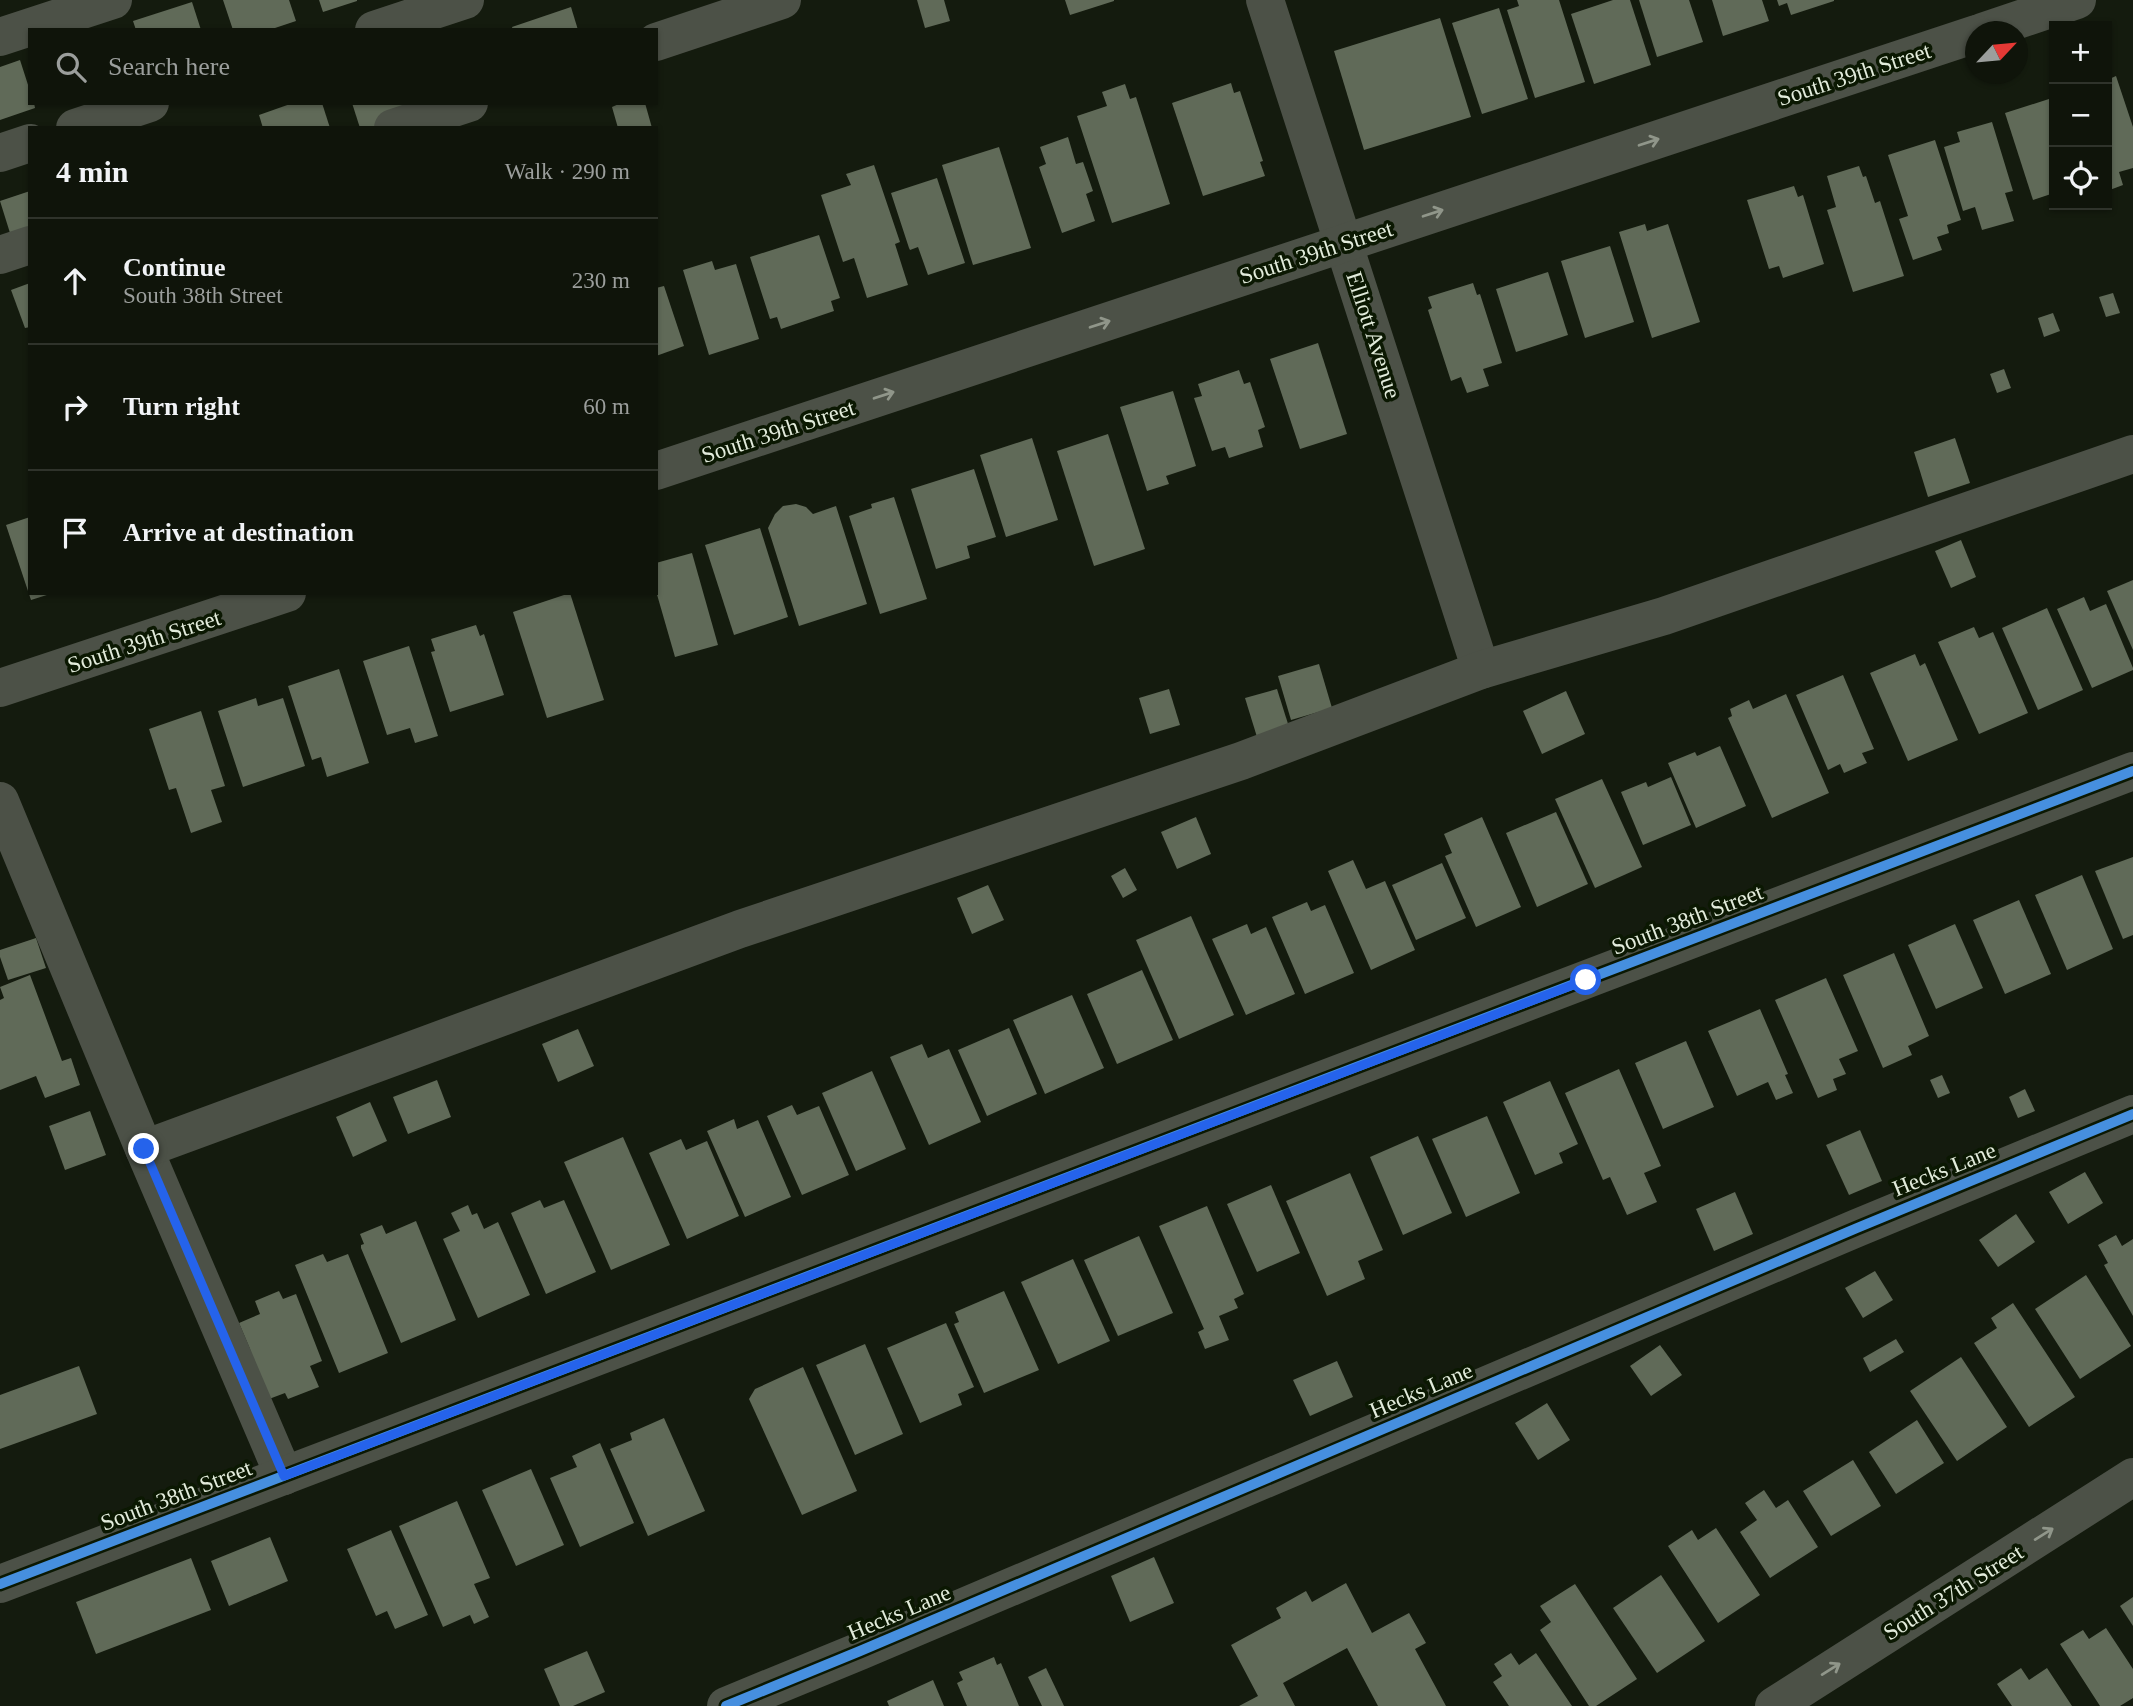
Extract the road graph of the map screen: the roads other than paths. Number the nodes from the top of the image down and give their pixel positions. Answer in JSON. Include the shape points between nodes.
{"nodes":[{"id":1,"x":113,"y":0,"type":"edge"},
{"id":2,"x":465,"y":0,"type":"edge"},
{"id":3,"x":782,"y":0,"type":"edge"},
{"id":4,"x":1265,"y":0,"type":"edge"},
{"id":5,"x":2077,"y":0,"type":"edge"},
{"id":6,"x":2015,"y":21,"type":"edge"},
{"id":7,"x":380,"y":28,"type":"edge"},
{"id":8,"x":0,"y":37,"type":"edge"},
{"id":9,"x":1965,"y":38,"type":"edge"},
{"id":10,"x":658,"y":41,"type":"edge"},
{"id":11,"x":144,"y":105,"type":"edge"},
{"id":12,"x":463,"y":105,"type":"edge"},
{"id":13,"x":81,"y":126,"type":"edge"},
{"id":14,"x":399,"y":126,"type":"edge"},
{"id":15,"x":28,"y":144,"type":"edge"},
{"id":16,"x":0,"y":153,"type":"edge"},
{"id":17,"x":1345,"y":243,"type":"junction"},
{"id":18,"x":28,"y":246,"type":"edge"},
{"id":19,"x":0,"y":255,"type":"edge"},
{"id":20,"x":2133,"y":454,"type":"edge"},
{"id":21,"x":658,"y":470,"type":"edge"},
{"id":22,"x":281,"y":595,"type":"edge"},
{"id":23,"x":1481,"y":670,"type":"junction"},
{"id":24,"x":0,"y":688,"type":"edge"},
{"id":25,"x":2133,"y":771,"type":"edge"},
{"id":26,"x":0,"y":801,"type":"edge"},
{"id":27,"x":2133,"y":1114,"type":"edge"},
{"id":28,"x":144,"y":1149,"type":"junction"},
{"id":29,"x":284,"y":1476,"type":"junction"},
{"id":30,"x":2133,"y":1477,"type":"edge"},
{"id":31,"x":0,"y":1584,"type":"edge"},
{"id":32,"x":726,"y":1706,"type":"edge"},
{"id":33,"x":1774,"y":1706,"type":"edge"}],
"edges":[{"from":1,"to":8,"type":"street"},
{"from":2,"to":7,"type":"street"},
{"from":3,"to":10,"type":"street"},
{"from":4,"to":17,"type":"street","name":"Elliott Avenue"},
{"from":5,"to":6,"type":"street"},
{"from":17,"to":9,"type":"street","name":"South 39th Street","one_way":true},
{"from":11,"to":13,"type":"street"},
{"from":12,"to":14,"type":"street"},
{"from":15,"to":16,"type":"street"},
{"from":21,"to":17,"type":"street","name":"South 39th Street","one_way":true},
{"from":17,"to":23,"type":"street","name":"Elliott Avenue"},
{"from":18,"to":19,"type":"street"},
{"from":20,"to":23,"type":"street","via":[[1664,616]]},
{"from":22,"to":24,"type":"street","name":"South 39th Street"},
{"from":23,"to":28,"type":"street","via":[[1241,761],[740,929]]},
{"from":25,"to":29,"type":"street","name":"South 38th Street"},
{"from":26,"to":28,"type":"street"},
{"from":27,"to":32,"type":"street","name":"Hecks Lane"},
{"from":28,"to":29,"type":"street"},
{"from":29,"to":31,"type":"street","name":"South 38th Street"},
{"from":33,"to":30,"type":"street","name":"South 37th Street","one_way":true}]}
